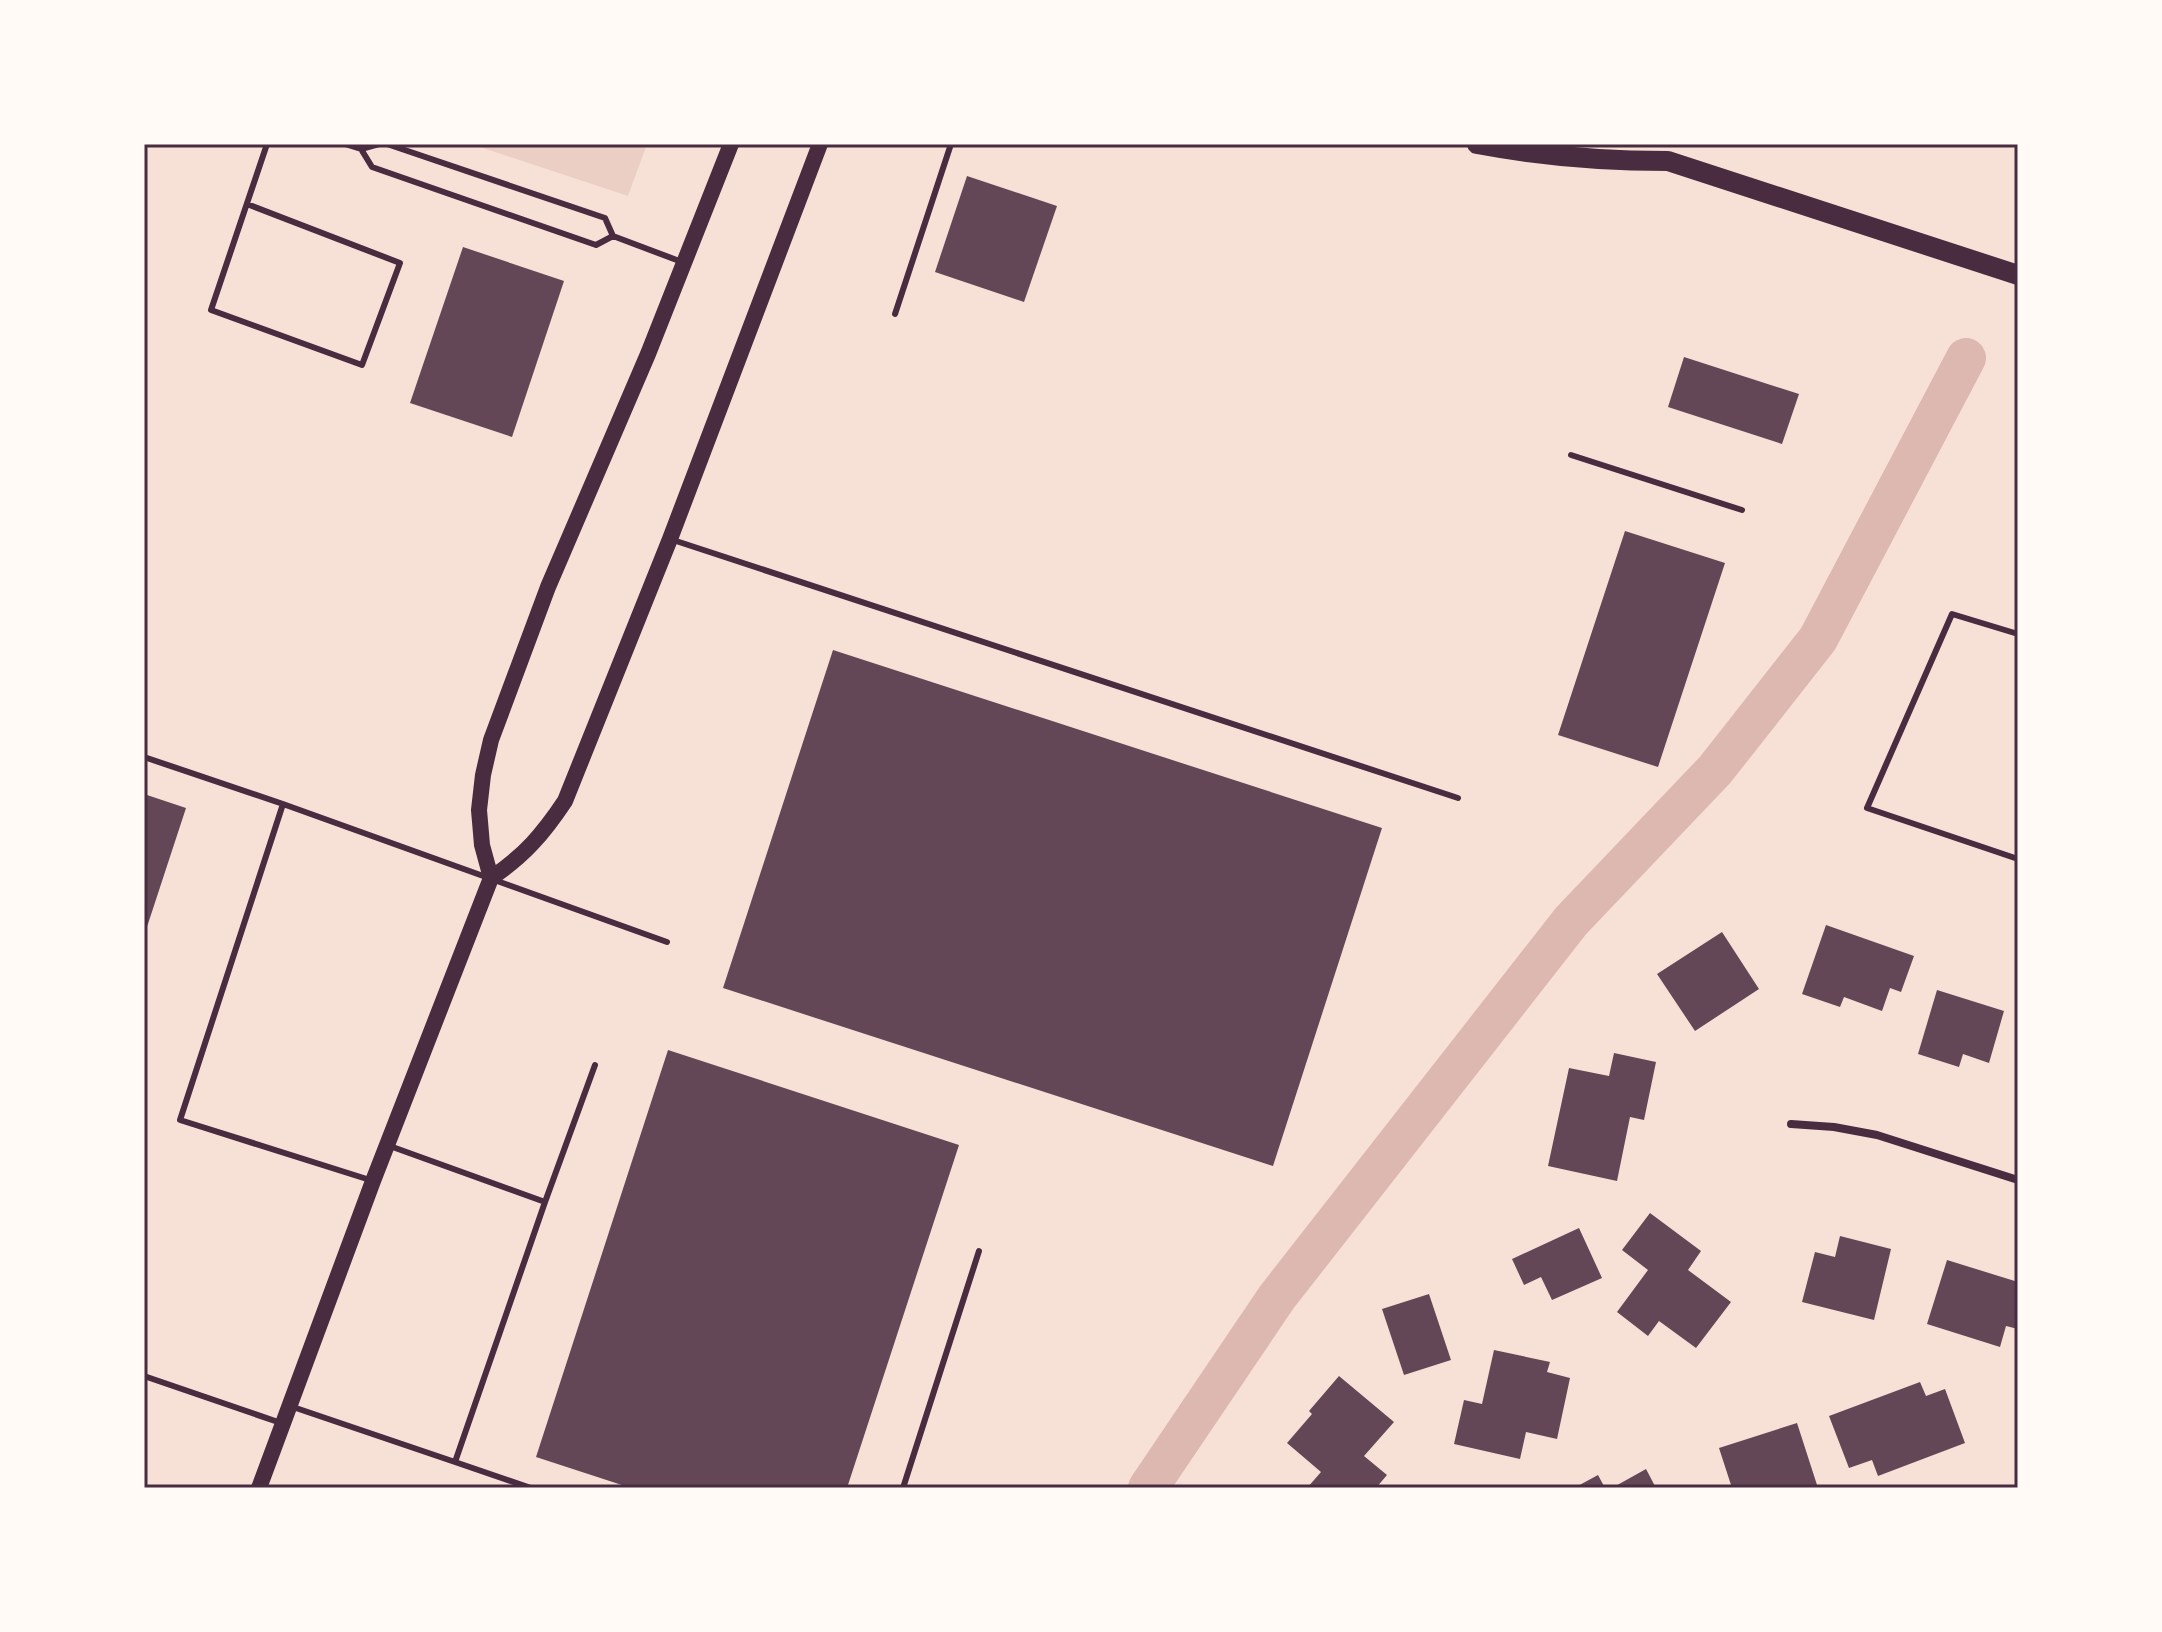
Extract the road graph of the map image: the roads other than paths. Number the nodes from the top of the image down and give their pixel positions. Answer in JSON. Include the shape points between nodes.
{"nodes":[{"id":1,"x":267,"y":144,"type":"edge"},
{"id":2,"x":345,"y":144,"type":"edge"},
{"id":3,"x":379,"y":144,"type":"edge"},
{"id":4,"x":387,"y":144,"type":"edge"},
{"id":5,"x":731,"y":144,"type":"edge"},
{"id":6,"x":820,"y":144,"type":"edge"},
{"id":7,"x":951,"y":144,"type":"edge"},
{"id":8,"x":1477,"y":144,"type":"edge"},
{"id":9,"x":1646,"y":144,"type":"edge"},
{"id":10,"x":361,"y":149,"type":"junction"},
{"id":11,"x":1668,"y":156,"type":"junction"},
{"id":12,"x":247,"y":204,"type":"junction"},
{"id":13,"x":613,"y":236,"type":"junction"},
{"id":14,"x":685,"y":263,"type":"junction"},
{"id":15,"x":2018,"y":275,"type":"edge"},
{"id":16,"x":895,"y":314,"type":"dead end"},
{"id":17,"x":1571,"y":455,"type":"dead end"},
{"id":18,"x":1742,"y":510,"type":"dead end"},
{"id":19,"x":670,"y":539,"type":"junction"},
{"id":20,"x":2018,"y":634,"type":"edge"},
{"id":21,"x":144,"y":757,"type":"edge"},
{"id":22,"x":1458,"y":798,"type":"dead end"},
{"id":23,"x":283,"y":804,"type":"junction"},
{"id":24,"x":2018,"y":859,"type":"edge"},
{"id":25,"x":491,"y":878,"type":"junction"},
{"id":26,"x":667,"y":942,"type":"dead end"},
{"id":27,"x":595,"y":1065,"type":"dead end"},
{"id":28,"x":1791,"y":1124,"type":"dead end"},
{"id":29,"x":387,"y":1145,"type":"junction"},
{"id":30,"x":2018,"y":1180,"type":"edge"},
{"id":31,"x":373,"y":1181,"type":"junction"},
{"id":32,"x":545,"y":1202,"type":"junction"},
{"id":33,"x":979,"y":1251,"type":"dead end"},
{"id":34,"x":144,"y":1376,"type":"edge"},
{"id":35,"x":290,"y":1406,"type":"junction"},
{"id":36,"x":283,"y":1423,"type":"junction"},
{"id":37,"x":455,"y":1462,"type":"junction"},
{"id":38,"x":259,"y":1488,"type":"edge"},
{"id":39,"x":531,"y":1488,"type":"edge"},
{"id":40,"x":903,"y":1488,"type":"edge"}],
"edges":[{"from":1,"to":12,"type":"lane"},
{"from":2,"to":10,"type":"lane"},
{"from":3,"to":10,"type":"lane"},
{"from":4,"to":13,"type":"lane","via":[[605,218]]},
{"from":5,"to":14,"type":"main road"},
{"from":6,"to":19,"type":"main road"},
{"from":7,"to":16,"type":"lane"},
{"from":8,"to":11,"type":"main road","via":[[1569,158],[1619,161]]},
{"from":9,"to":11,"type":"main road"},
{"from":10,"to":13,"type":"lane","via":[[372,167],[596,245]]},
{"from":11,"to":15,"type":"main road"},
{"from":12,"to":12,"type":"lane","via":[[211,310],[362,365],[400,263]]},
{"from":13,"to":14,"type":"lane"},
{"from":14,"to":25,"type":"main road","via":[[548,587],[491,740],[479,810]]},
{"from":17,"to":18,"type":"lane"},
{"from":19,"to":22,"type":"lane"},
{"from":19,"to":25,"type":"main road","via":[[565,801],[530,848]]},
{"from":20,"to":24,"type":"lane","via":[[1952,614],[1867,808]]},
{"from":21,"to":23,"type":"lane"},
{"from":23,"to":25,"type":"lane"},
{"from":23,"to":31,"type":"lane","via":[[180,1120]]},
{"from":25,"to":26,"type":"lane"},
{"from":25,"to":29,"type":"main road"},
{"from":27,"to":32,"type":"lane"},
{"from":28,"to":30,"type":"street","via":[[1877,1135]]},
{"from":29,"to":31,"type":"main road"},
{"from":29,"to":32,"type":"lane"},
{"from":31,"to":35,"type":"main road"},
{"from":32,"to":37,"type":"lane"},
{"from":33,"to":40,"type":"lane"},
{"from":34,"to":36,"type":"lane"},
{"from":35,"to":36,"type":"main road"},
{"from":35,"to":37,"type":"lane"},
{"from":36,"to":38,"type":"main road"},
{"from":37,"to":39,"type":"lane"}]}
